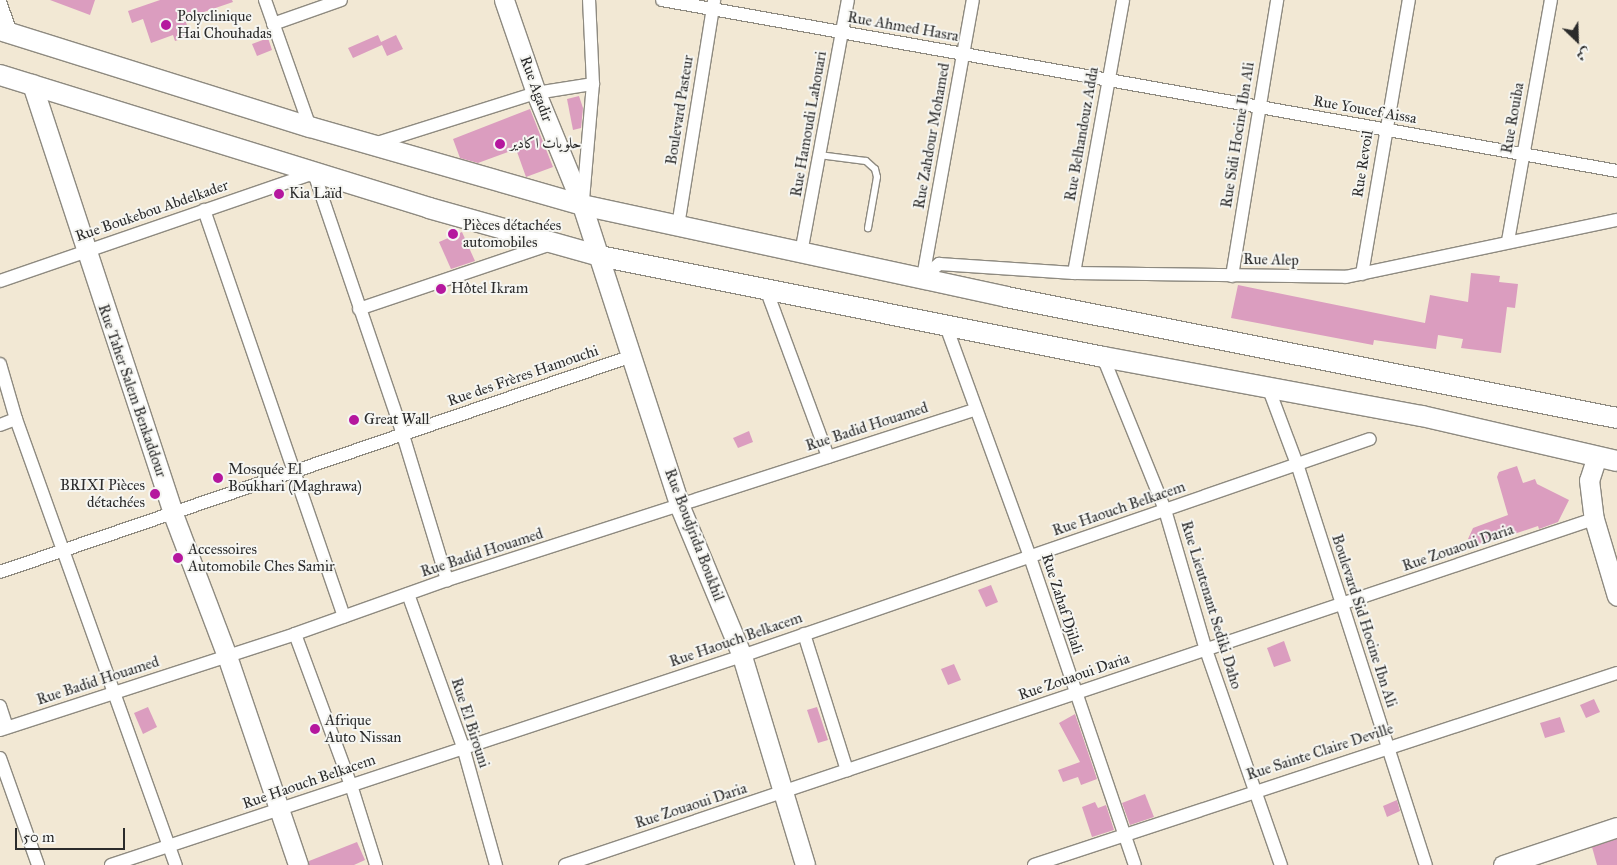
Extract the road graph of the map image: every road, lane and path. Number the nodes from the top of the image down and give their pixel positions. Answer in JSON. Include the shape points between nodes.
{"nodes":[{"id":1,"x":265,"y":0,"type":"edge"},
{"id":2,"x":341,"y":0,"type":"edge"},
{"id":3,"x":504,"y":0,"type":"edge"},
{"id":4,"x":589,"y":0,"type":"edge"},
{"id":5,"x":662,"y":0,"type":"edge"},
{"id":6,"x":848,"y":0,"type":"edge"},
{"id":7,"x":973,"y":0,"type":"edge"},
{"id":8,"x":1123,"y":0,"type":"edge"},
{"id":9,"x":1277,"y":0,"type":"edge"},
{"id":10,"x":1409,"y":0,"type":"edge"},
{"id":11,"x":1551,"y":0,"type":"edge"},
{"id":12,"x":0,"y":2,"type":"edge"},
{"id":13,"x":713,"y":4,"type":"edge"},
{"id":14,"x":273,"y":24,"type":"junction"},
{"id":15,"x":5,"y":31,"type":"edge"},
{"id":16,"x":842,"y":32,"type":"junction"},
{"id":17,"x":963,"y":54,"type":"junction"},
{"id":18,"x":0,"y":75,"type":"edge"},
{"id":19,"x":1108,"y":79,"type":"junction"},
{"id":20,"x":32,"y":84,"type":"junction"},
{"id":21,"x":593,"y":84,"type":"junction"},
{"id":22,"x":536,"y":93,"type":"junction"},
{"id":23,"x":1258,"y":107,"type":"junction"},
{"id":24,"x":310,"y":127,"type":"junction"},
{"id":25,"x":1384,"y":130,"type":"junction"},
{"id":26,"x":371,"y":144,"type":"junction"},
{"id":27,"x":1523,"y":154,"type":"junction"},
{"id":28,"x":819,"y":155,"type":"junction"},
{"id":29,"x":1617,"y":171,"type":"edge"},
{"id":30,"x":314,"y":173,"type":"junction"},
{"id":31,"x":582,"y":205,"type":"junction"},
{"id":32,"x":204,"y":210,"type":"junction"},
{"id":33,"x":1617,"y":220,"type":"edge"},
{"id":34,"x":678,"y":226,"type":"junction"},
{"id":35,"x":868,"y":228,"type":"dead end"},
{"id":36,"x":1508,"y":241,"type":"junction"},
{"id":37,"x":552,"y":243,"type":"junction"},
{"id":38,"x":85,"y":252,"type":"junction"},
{"id":39,"x":802,"y":253,"type":"junction"},
{"id":40,"x":600,"y":256,"type":"junction"},
{"id":41,"x":1074,"y":273,"type":"junction"},
{"id":42,"x":1362,"y":274,"type":"junction"},
{"id":43,"x":1232,"y":276,"type":"junction"},
{"id":44,"x":922,"y":277,"type":"junction"},
{"id":45,"x":0,"y":281,"type":"edge"},
{"id":46,"x":766,"y":289,"type":"junction"},
{"id":47,"x":359,"y":309,"type":"junction"},
{"id":48,"x":946,"y":326,"type":"junction"},
{"id":49,"x":632,"y":356,"type":"junction"},
{"id":50,"x":1102,"y":357,"type":"junction"},
{"id":51,"x":0,"y":364,"type":"edge"},
{"id":52,"x":1268,"y":387,"type":"junction"},
{"id":53,"x":974,"y":410,"type":"junction"},
{"id":54,"x":1615,"y":413,"type":"edge"},
{"id":55,"x":16,"y":419,"type":"junction"},
{"id":56,"x":0,"y":424,"type":"edge"},
{"id":57,"x":403,"y":435,"type":"junction"},
{"id":58,"x":1370,"y":439,"type":"dead end"},
{"id":59,"x":1596,"y":456,"type":"junction"},
{"id":60,"x":828,"y":457,"type":"junction"},
{"id":61,"x":1617,"y":461,"type":"edge"},
{"id":62,"x":1298,"y":467,"type":"junction"},
{"id":63,"x":294,"y":474,"type":"junction"},
{"id":64,"x":680,"y":507,"type":"junction"},
{"id":65,"x":1165,"y":510,"type":"junction"},
{"id":66,"x":173,"y":514,"type":"junction"},
{"id":67,"x":1594,"y":519,"type":"junction"},
{"id":68,"x":64,"y":550,"type":"junction"},
{"id":69,"x":1030,"y":557,"type":"junction"},
{"id":70,"x":0,"y":572,"type":"edge"},
{"id":71,"x":447,"y":580,"type":"junction"},
{"id":72,"x":408,"y":594,"type":"junction"},
{"id":73,"x":1617,"y":596,"type":"edge"},
{"id":74,"x":1340,"y":604,"type":"junction"},
{"id":75,"x":344,"y":617,"type":"junction"},
{"id":76,"x":295,"y":634,"type":"junction"},
{"id":77,"x":804,"y":634,"type":"junction"},
{"id":78,"x":1206,"y":650,"type":"junction"},
{"id":79,"x":228,"y":656,"type":"junction"},
{"id":80,"x":742,"y":656,"type":"junction"},
{"id":81,"x":1617,"y":673,"type":"edge"},
{"id":82,"x":114,"y":693,"type":"junction"},
{"id":83,"x":1075,"y":694,"type":"junction"},
{"id":84,"x":0,"y":706,"type":"edge"},
{"id":85,"x":4,"y":729,"type":"edge"},
{"id":86,"x":463,"y":747,"type":"junction"},
{"id":87,"x":1387,"y":748,"type":"junction"},
{"id":88,"x":0,"y":758,"type":"edge"},
{"id":89,"x":846,"y":770,"type":"junction"},
{"id":90,"x":351,"y":786,"type":"junction"},
{"id":91,"x":1254,"y":791,"type":"junction"},
{"id":92,"x":781,"y":793,"type":"junction"},
{"id":93,"x":280,"y":810,"type":"junction"},
{"id":94,"x":1617,"y":827,"type":"edge"},
{"id":95,"x":1124,"y":835,"type":"junction"},
{"id":96,"x":170,"y":846,"type":"junction"},
{"id":97,"x":38,"y":865,"type":"edge"},
{"id":98,"x":110,"y":865,"type":"edge"},
{"id":99,"x":176,"y":865,"type":"edge"},
{"id":100,"x":298,"y":865,"type":"edge"},
{"id":101,"x":376,"y":865,"type":"edge"},
{"id":102,"x":496,"y":865,"type":"edge"},
{"id":103,"x":565,"y":865,"type":"edge"},
{"id":104,"x":805,"y":865,"type":"edge"},
{"id":105,"x":1034,"y":865,"type":"edge"},
{"id":106,"x":1135,"y":865,"type":"edge"},
{"id":107,"x":1281,"y":865,"type":"edge"},
{"id":108,"x":1426,"y":865,"type":"edge"},
{"id":109,"x":1503,"y":865,"type":"edge"}],
"edges":[{"from":1,"to":14,"type":"street"},
{"from":2,"to":14,"type":"street"},
{"from":3,"to":22,"type":"street","name":"Rue Agadir"},
{"from":4,"to":21,"type":"street"},
{"from":5,"to":13,"type":"street","name":"Rue Ahmed Hasra"},
{"from":6,"to":16,"type":"street","name":"Rue Hamoudi Lahouari"},
{"from":7,"to":17,"type":"street","name":"Rue Zahdour Mohamed"},
{"from":8,"to":19,"type":"street","name":"Rue Belhandouz Adda"},
{"from":9,"to":23,"type":"street","name":"Rue Sidi Hocine Ibn Ali"},
{"from":10,"to":25,"type":"street","name":"Rue Revoil"},
{"from":11,"to":27,"type":"street","name":"Rue Rouiba"},
{"from":12,"to":15,"type":"street"},
{"from":13,"to":16,"type":"street","name":"Rue Ahmed Hasra"},
{"from":13,"to":34,"type":"street","name":"Boulevard Pasteur"},
{"from":14,"to":24,"type":"street"},
{"from":15,"to":24,"type":"main road"},
{"from":16,"to":17,"type":"street","name":"Rue Ahmed Hasra"},
{"from":16,"to":28,"type":"street","name":"Rue Hamoudi Lahouari"},
{"from":17,"to":19,"type":"street","name":"Rue Ahmed Hasra"},
{"from":17,"to":44,"type":"street","name":"Rue Zahdour Mohamed"},
{"from":18,"to":20,"type":"main road"},
{"from":19,"to":23,"type":"street","name":"Rue Youcef Aissa"},
{"from":19,"to":41,"type":"street","name":"Rue Belhandouz Adda"},
{"from":20,"to":30,"type":"main road"},
{"from":20,"to":38,"type":"street","name":"Rue Taher Salem Benkaddour"},
{"from":21,"to":22,"type":"street"},
{"from":21,"to":31,"type":"street"},
{"from":22,"to":26,"type":"street"},
{"from":22,"to":31,"type":"street","name":"Rue Agadir"},
{"from":23,"to":25,"type":"street","name":"Rue Youcef Aissa"},
{"from":23,"to":43,"type":"street","name":"Rue Sidi Hocine Ibn Ali"},
{"from":24,"to":26,"type":"main road"},
{"from":25,"to":27,"type":"street","name":"Rue Youcef Aissa"},
{"from":25,"to":42,"type":"street","name":"Rue Revoil"},
{"from":26,"to":31,"type":"main road"},
{"from":27,"to":29,"type":"street","name":"Rue Youcef Aissa"},
{"from":27,"to":36,"type":"street","name":"Rue Rouiba"},
{"from":28,"to":35,"type":"lane","via":[[866,161],[875,169],[877,177]]},
{"from":28,"to":39,"type":"street","name":"Rue Hamoudi Lahouari"},
{"from":30,"to":32,"type":"street","name":"Rue Boukebou Abdelkader"},
{"from":30,"to":37,"type":"main road"},
{"from":30,"to":47,"type":"street"},
{"from":31,"to":34,"type":"main road"},
{"from":31,"to":40,"type":"street","name":"Rue Boudjrida Boukhil"},
{"from":32,"to":38,"type":"street","name":"Rue Boukebou Abdelkader"},
{"from":32,"to":63,"type":"street"},
{"from":33,"to":36,"type":"street","name":"Rue Alep"},
{"from":34,"to":39,"type":"main road"},
{"from":36,"to":42,"type":"street","name":"Rue Alep"},
{"from":37,"to":40,"type":"main road"},
{"from":37,"to":47,"type":"street"},
{"from":38,"to":45,"type":"street","name":"Rue Boukebou Abdelkader"},
{"from":38,"to":66,"type":"street","name":"Rue Taher Salem Benkaddour"},
{"from":39,"to":44,"type":"main road"},
{"from":40,"to":46,"type":"main road"},
{"from":40,"to":49,"type":"street","name":"Rue Boudjrida Boukhil"},
{"from":41,"to":43,"type":"street","name":"Rue Alep"},
{"from":41,"to":44,"type":"street","name":"Rue Alep","via":[[939,264]]},
{"from":42,"to":43,"type":"street","name":"Rue Alep","via":[[1346,277]]},
{"from":44,"to":54,"type":"main road"},
{"from":46,"to":48,"type":"main road"},
{"from":46,"to":60,"type":"street"},
{"from":47,"to":57,"type":"street"},
{"from":48,"to":50,"type":"main road"},
{"from":48,"to":53,"type":"street","name":"Rue Zahaf Djilali"},
{"from":49,"to":57,"type":"street","name":"Rue des Frères Hamouchi"},
{"from":49,"to":64,"type":"street","name":"Rue Boudjrida Boukhil"},
{"from":50,"to":52,"type":"main road"},
{"from":50,"to":65,"type":"street","name":"Rue Lieutenant Sediki Daho"},
{"from":51,"to":55,"type":"street"},
{"from":52,"to":59,"type":"main road","via":[[1422,416]]},
{"from":52,"to":62,"type":"street","name":"Boulevard Sid Hocine Ibn Ali"},
{"from":53,"to":60,"type":"street","name":"Rue Badid Houamed"},
{"from":53,"to":69,"type":"street","name":"Rue Zahaf Djilali"},
{"from":55,"to":56,"type":"street"},
{"from":55,"to":68,"type":"street"},
{"from":57,"to":63,"type":"street","name":"Rue des Frères Hamouchi"},
{"from":57,"to":71,"type":"street"},
{"from":58,"to":62,"type":"street","name":"Rue Haouch Belkacem"},
{"from":59,"to":61,"type":"main road"},
{"from":59,"to":67,"type":"street","via":[[1589,480]]},
{"from":60,"to":64,"type":"street","name":"Rue Badid Houamed"},
{"from":62,"to":65,"type":"street","name":"Rue Haouch Belkacem"},
{"from":62,"to":74,"type":"street","name":"Boulevard Sid Hocine Ibn Ali"},
{"from":63,"to":66,"type":"street","name":"Rue des Frères Hamouchi"},
{"from":63,"to":75,"type":"street"},
{"from":64,"to":71,"type":"street","name":"Rue Badid Houamed"},
{"from":64,"to":80,"type":"street","name":"Rue Boudjrida Boukhil"},
{"from":65,"to":69,"type":"street","name":"Rue Haouch Belkacem"},
{"from":65,"to":78,"type":"street","name":"Rue Lieutenant Sediki Daho"},
{"from":66,"to":68,"type":"street","name":"Rue des Frères Hamouchi"},
{"from":66,"to":79,"type":"street","name":"Rue Taher Salem Benkaddour"},
{"from":67,"to":73,"type":"street"},
{"from":67,"to":74,"type":"street","name":"Rue Zouaoui Daria"},
{"from":68,"to":70,"type":"street","name":"Rue des Frères Hamouchi"},
{"from":68,"to":82,"type":"street"},
{"from":69,"to":77,"type":"street","name":"Rue Haouch Belkacem"},
{"from":69,"to":83,"type":"street","name":"Rue Zahaf Djilali"},
{"from":71,"to":72,"type":"street","name":"Rue Badid Houamed"},
{"from":72,"to":75,"type":"street","name":"Rue Badid Houamed"},
{"from":72,"to":86,"type":"street","name":"Rue El Birouni"},
{"from":74,"to":78,"type":"street","name":"Rue Zouaoui Daria"},
{"from":74,"to":87,"type":"street","name":"Boulevard Sid Hocine Ibn Ali"},
{"from":75,"to":76,"type":"street","name":"Rue Badid Houamed"},
{"from":76,"to":79,"type":"street","name":"Rue Badid Houamed"},
{"from":76,"to":90,"type":"street"},
{"from":77,"to":80,"type":"street","name":"Rue Haouch Belkacem"},
{"from":77,"to":89,"type":"street"},
{"from":78,"to":83,"type":"street","name":"Rue Zouaoui Daria"},
{"from":78,"to":91,"type":"street","name":"Rue Lieutenant Sediki Daho"},
{"from":79,"to":82,"type":"street","name":"Rue Badid Houamed"},
{"from":79,"to":93,"type":"street","name":"Rue Taher Salem Benkaddour"},
{"from":80,"to":86,"type":"street","name":"Rue Haouch Belkacem"},
{"from":80,"to":92,"type":"street","name":"Rue Boudjrida Boukhil"},
{"from":81,"to":87,"type":"street","name":"Rue Sainte Claire Deville"},
{"from":82,"to":85,"type":"street","name":"Rue Badid Houamed"},
{"from":82,"to":96,"type":"street"},
{"from":83,"to":89,"type":"street","name":"Rue Zouaoui Daria"},
{"from":83,"to":95,"type":"street","name":"Rue Zahaf Djilali"},
{"from":84,"to":85,"type":"street"},
{"from":86,"to":90,"type":"street","name":"Rue Haouch Belkacem"},
{"from":86,"to":102,"type":"street","name":"Rue El Birouni"},
{"from":87,"to":91,"type":"street","name":"Rue Sainte Claire Deville"},
{"from":87,"to":108,"type":"street","name":"Boulevard Sid Hocine Ibn Ali"},
{"from":88,"to":97,"type":"street"},
{"from":89,"to":92,"type":"street","name":"Rue Zouaoui Daria"},
{"from":90,"to":93,"type":"street","name":"Rue Haouch Belkacem"},
{"from":90,"to":101,"type":"street"},
{"from":91,"to":95,"type":"street","name":"Rue Sainte Claire Deville"},
{"from":91,"to":107,"type":"street","name":"Rue Lieutenant Sediki Daho"},
{"from":92,"to":103,"type":"street","name":"Rue Zouaoui Daria"},
{"from":92,"to":104,"type":"street","name":"Rue Boudjrida Boukhil"},
{"from":93,"to":96,"type":"street","name":"Rue Haouch Belkacem"},
{"from":93,"to":100,"type":"street","name":"Rue Taher Salem Benkaddour"},
{"from":94,"to":109,"type":"street"},
{"from":95,"to":105,"type":"street","name":"Rue Sainte Claire Deville"},
{"from":95,"to":106,"type":"street","name":"Rue Zahaf Djilali"},
{"from":96,"to":98,"type":"street","name":"Rue Haouch Belkacem"},
{"from":96,"to":99,"type":"street"}]}
